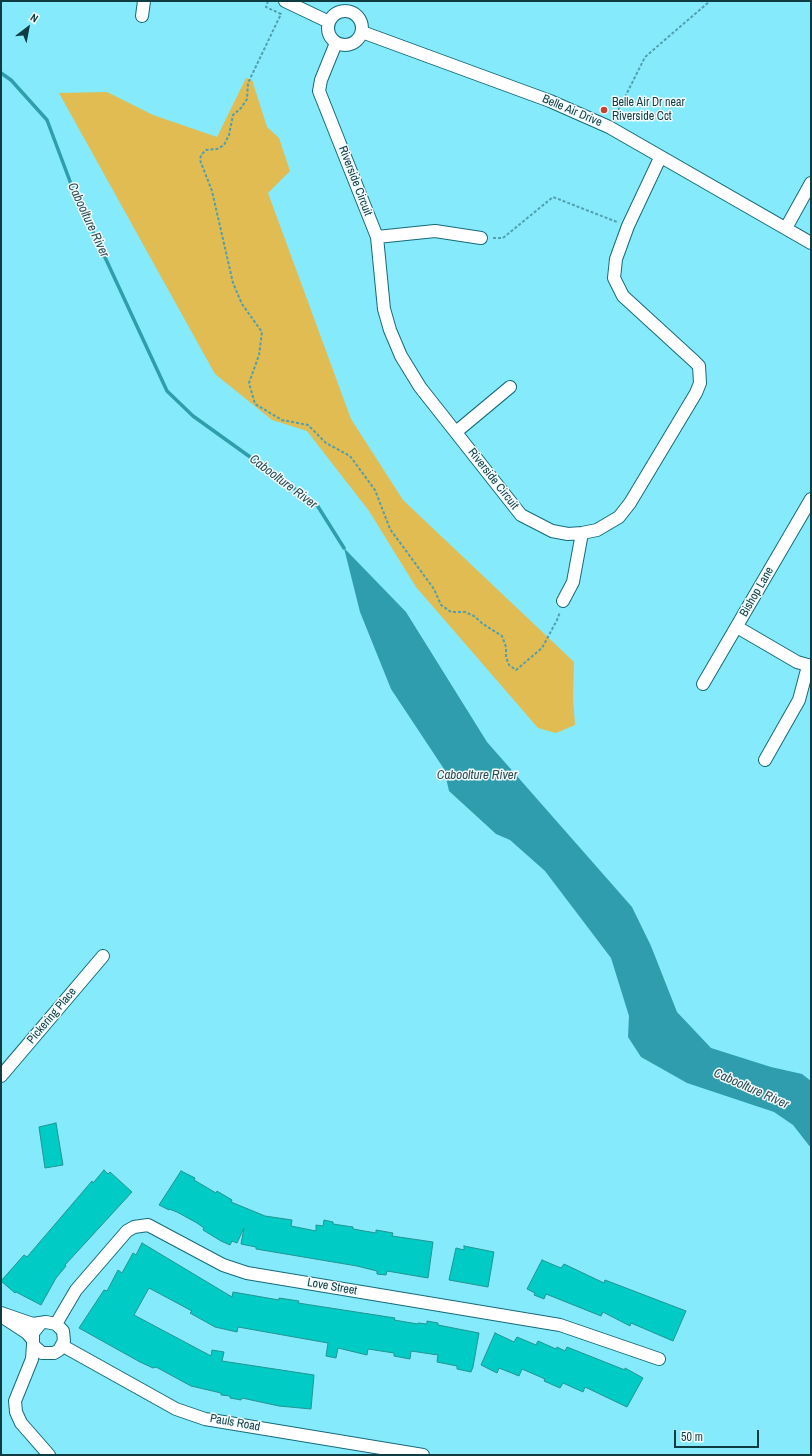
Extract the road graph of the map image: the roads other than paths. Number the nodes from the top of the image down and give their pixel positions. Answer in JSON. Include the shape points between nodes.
{"nodes":[{"id":1,"x":144,"y":1,"type":"edge"},
{"id":2,"x":285,"y":1,"type":"edge"},
{"id":3,"x":353,"y":6,"type":"edge"},
{"id":4,"x":142,"y":16,"type":"dead end"},
{"id":5,"x":329,"y":22,"type":"junction"},
{"id":6,"x":362,"y":32,"type":"junction"},
{"id":7,"x":336,"y":43,"type":"junction"},
{"id":8,"x":660,"y":158,"type":"junction"},
{"id":9,"x":811,"y":183,"type":"edge"},
{"id":10,"x":786,"y":228,"type":"junction"},
{"id":11,"x":376,"y":237,"type":"junction"},
{"id":12,"x":481,"y":238,"type":"road end"},
{"id":13,"x":811,"y":243,"type":"edge"},
{"id":14,"x":510,"y":387,"type":"dead end"},
{"id":15,"x":456,"y":432,"type":"junction"},
{"id":16,"x":811,"y":499,"type":"edge"},
{"id":17,"x":582,"y":533,"type":"junction"},
{"id":18,"x":563,"y":601,"type":"road end"},
{"id":19,"x":737,"y":627,"type":"junction"},
{"id":20,"x":809,"y":666,"type":"edge"},
{"id":21,"x":703,"y":684,"type":"dead end"},
{"id":22,"x":765,"y":760,"type":"dead end"},
{"id":23,"x":103,"y":956,"type":"dead end"},
{"id":24,"x":1,"y":1076,"type":"edge"},
{"id":25,"x":1,"y":1314,"type":"edge"},
{"id":26,"x":41,"y":1323,"type":"junction"},
{"id":27,"x":56,"y":1324,"type":"junction"},
{"id":28,"x":32,"y":1342,"type":"junction"},
{"id":29,"x":63,"y":1346,"type":"junction"},
{"id":30,"x":48,"y":1354,"type":"junction"},
{"id":31,"x":659,"y":1359,"type":"dead end"},
{"id":32,"x":24,"y":1381,"type":"junction"},
{"id":33,"x":49,"y":1455,"type":"edge"},
{"id":34,"x":423,"y":1455,"type":"edge"}],
"edges":[{"from":1,"to":4,"type":"street"},
{"from":2,"to":5,"type":"street"},
{"from":3,"to":5,"type":"street","via":[[333,16]]},
{"from":3,"to":6,"type":"street","via":[[360,20]]},
{"from":5,"to":7,"type":"street","via":[[328,34]]},
{"from":6,"to":7,"type":"street","via":[[354,43],[345,46]]},
{"from":6,"to":8,"type":"street","name":"Belle Air Drive","via":[[550,101],[609,127]]},
{"from":7,"to":11,"type":"street","name":"Riverside Circuit","via":[[319,91]]},
{"from":8,"to":10,"type":"street","name":"Belle Air Drive"},
{"from":8,"to":17,"type":"street","name":"Riverside Circuit","via":[[628,226],[613,269],[617,287],[623,296],[699,366],[700,383],[619,517],[597,530]]},
{"from":9,"to":10,"type":"street"},
{"from":10,"to":13,"type":"street","name":"Belle Air Drive"},
{"from":11,"to":12,"type":"street","via":[[435,231]]},
{"from":11,"to":15,"type":"street","name":"Riverside Circuit","via":[[384,309],[390,330],[401,356],[420,388]]},
{"from":14,"to":15,"type":"street"},
{"from":15,"to":17,"type":"street","name":"Riverside Circuit","via":[[521,515],[552,531]]},
{"from":16,"to":19,"type":"street","name":"Bishop Lane"},
{"from":17,"to":18,"type":"street","via":[[573,582]]},
{"from":19,"to":20,"type":"street","via":[[797,662]]},
{"from":19,"to":21,"type":"street","name":"Bishop Lane"},
{"from":20,"to":22,"type":"street","via":[[799,700]]},
{"from":23,"to":24,"type":"street","name":"Pickering Place"},
{"from":25,"to":26,"type":"street","via":[[33,1324]]},
{"from":25,"to":28,"type":"street","via":[[27,1333]]},
{"from":26,"to":27,"type":"street"},
{"from":26,"to":28,"type":"street","via":[[32,1333]]},
{"from":27,"to":29,"type":"street","via":[[63,1331]]},
{"from":27,"to":31,"type":"street","name":"Love Street","via":[[76,1290],[127,1231],[148,1225],[223,1265],[247,1273],[560,1325]]},
{"from":28,"to":30,"type":"street","via":[[42,1353]]},
{"from":28,"to":32,"type":"street","via":[[33,1352]]},
{"from":29,"to":30,"type":"street"},
{"from":29,"to":34,"type":"street","name":"Pauls Road","via":[[176,1409],[206,1418]]},
{"from":30,"to":32,"type":"street"},
{"from":32,"to":33,"type":"street","via":[[15,1401],[16,1412],[21,1423]]}]}
